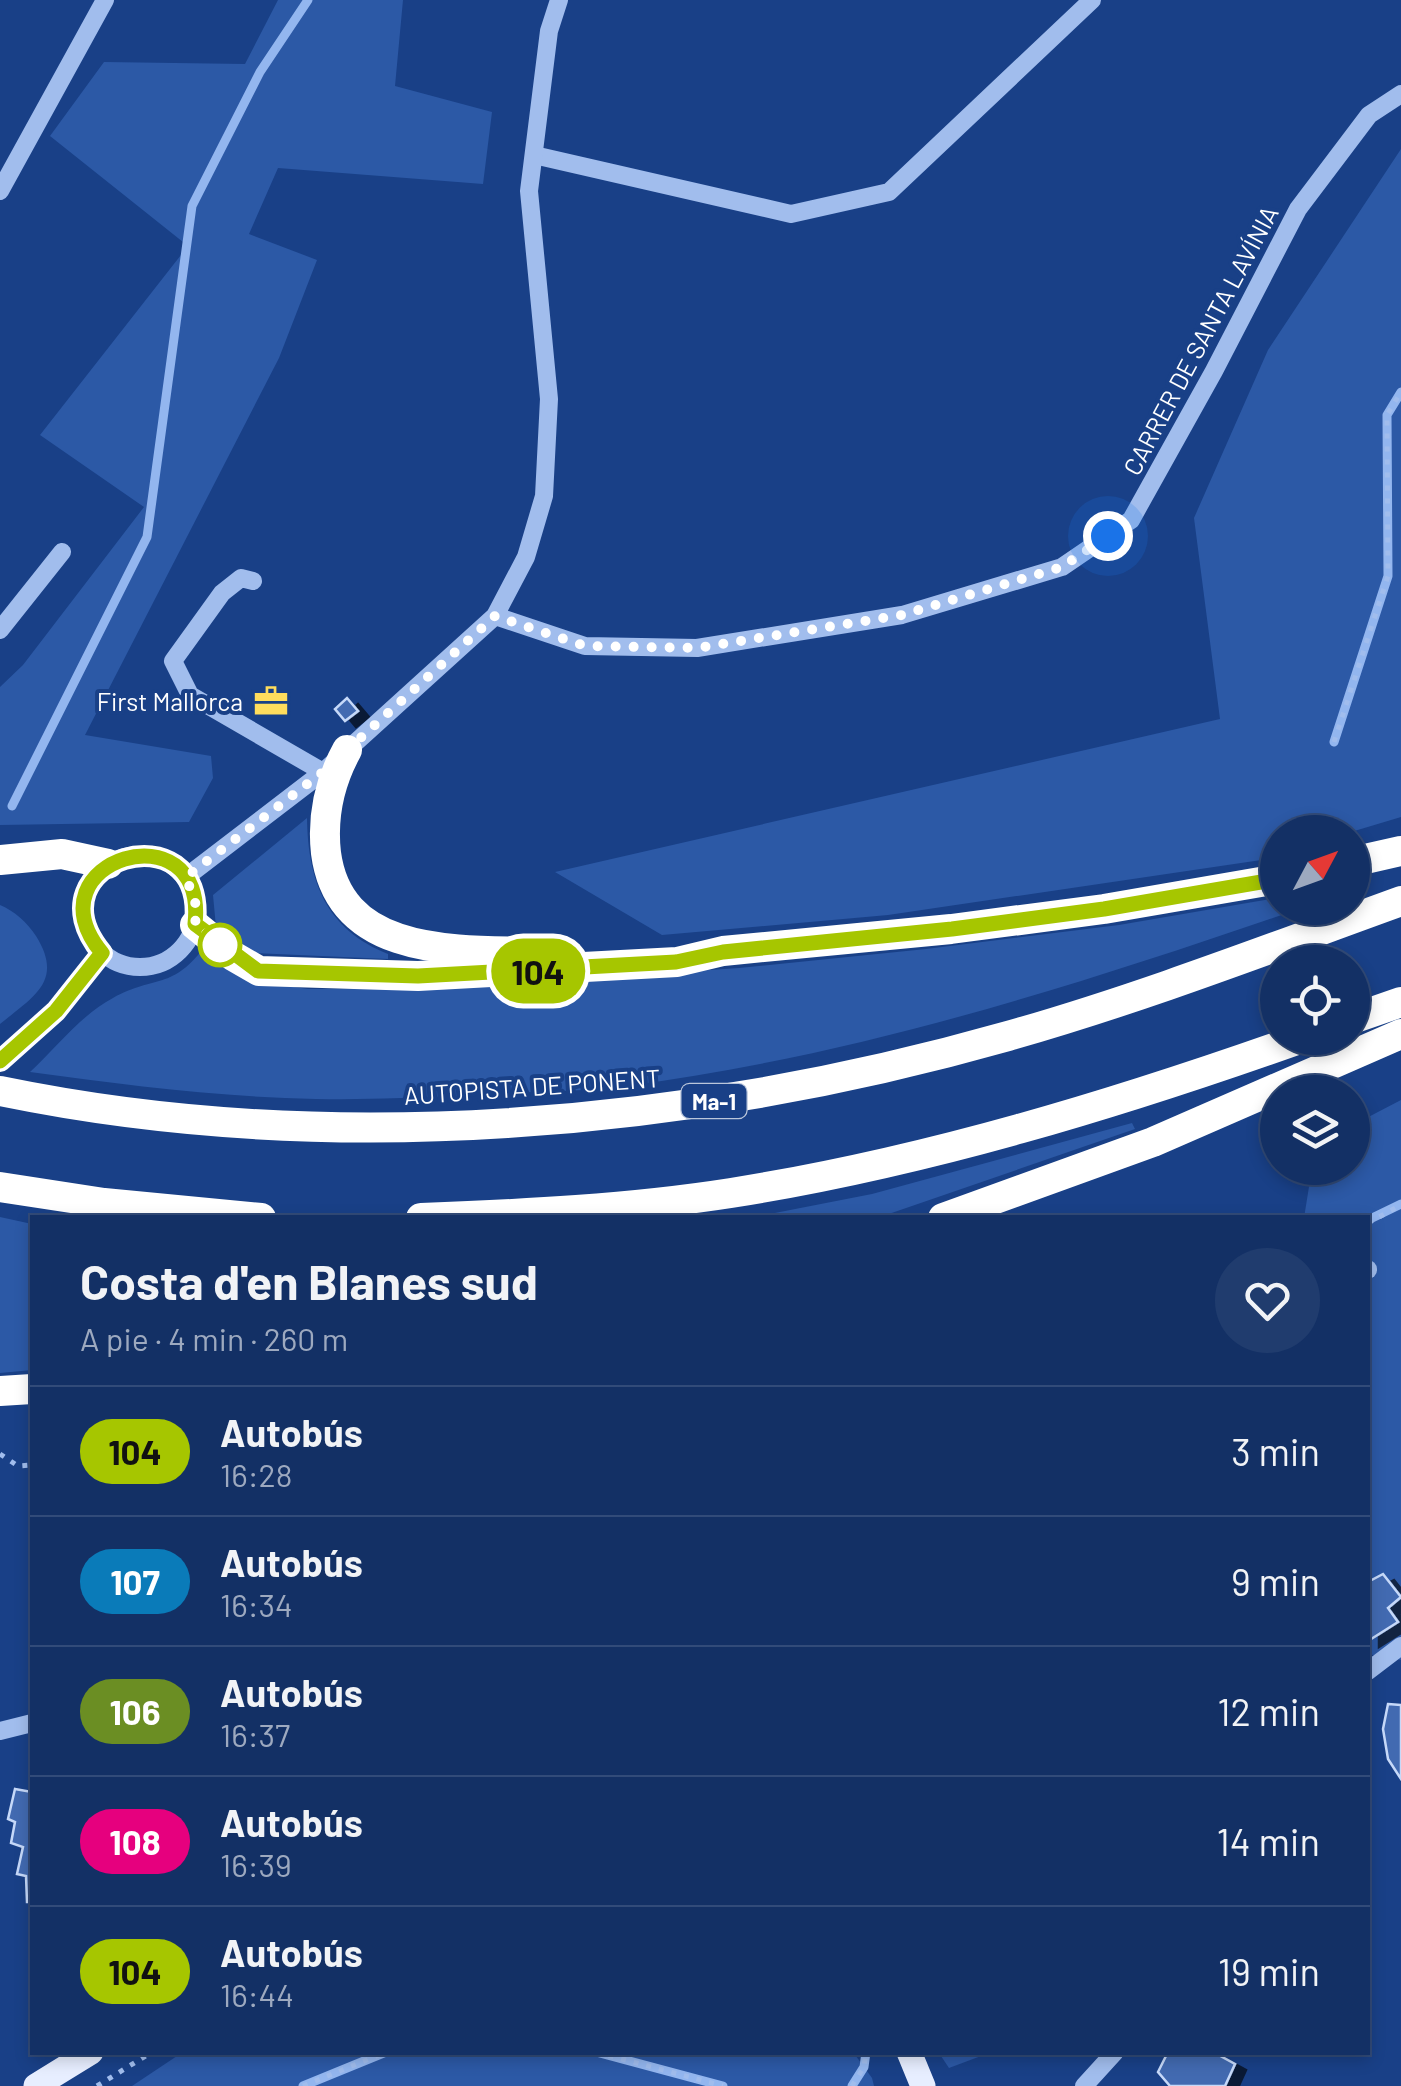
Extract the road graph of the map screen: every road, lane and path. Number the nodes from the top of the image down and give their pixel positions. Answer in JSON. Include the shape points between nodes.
{"nodes":[{"id":1,"x":105,"y":0,"type":"edge"},
{"id":2,"x":559,"y":0,"type":"edge"},
{"id":3,"x":1092,"y":0,"type":"edge"},
{"id":4,"x":1401,"y":94,"type":"edge"},
{"id":5,"x":534,"y":155,"type":"junction"},
{"id":6,"x":0,"y":191,"type":"edge"},
{"id":7,"x":1401,"y":392,"type":"edge"},
{"id":8,"x":62,"y":552,"type":"dead end"},
{"id":9,"x":253,"y":581,"type":"dead end"},
{"id":10,"x":495,"y":616,"type":"junction"},
{"id":11,"x":0,"y":630,"type":"edge"},
{"id":12,"x":1334,"y":742,"type":"dead end"},
{"id":13,"x":348,"y":750,"type":"junction"},
{"id":14,"x":323,"y":772,"type":"junction"},
{"id":15,"x":1401,"y":851,"type":"edge"},
{"id":16,"x":1370,"y":858,"type":"edge"},
{"id":17,"x":0,"y":860,"type":"edge"},
{"id":18,"x":108,"y":864,"type":"junction"},
{"id":19,"x":186,"y":877,"type":"junction"},
{"id":20,"x":1260,"y":882,"type":"edge"},
{"id":21,"x":1401,"y":901,"type":"edge"},
{"id":22,"x":195,"y":924,"type":"junction"},
{"id":23,"x":723,"y":952,"type":"junction"},
{"id":24,"x":102,"y":953,"type":"junction"},
{"id":25,"x":1401,"y":1002,"type":"edge"},
{"id":26,"x":1370,"y":1013,"type":"edge"},
{"id":27,"x":1401,"y":1034,"type":"edge"},
{"id":28,"x":1260,"y":1052,"type":"edge"},
{"id":29,"x":0,"y":1062,"type":"edge"},
{"id":30,"x":0,"y":1091,"type":"edge"},
{"id":31,"x":0,"y":1188,"type":"edge"},
{"id":32,"x":1401,"y":1206,"type":"edge"},
{"id":33,"x":230,"y":1215,"type":"edge"},
{"id":34,"x":496,"y":1215,"type":"edge"},
{"id":35,"x":951,"y":1215,"type":"edge"},
{"id":36,"x":1370,"y":1222,"type":"edge"},
{"id":37,"x":30,"y":1389,"type":"edge"},
{"id":38,"x":0,"y":1391,"type":"edge"},
{"id":39,"x":0,"y":1454,"type":"edge"},
{"id":40,"x":30,"y":1466,"type":"edge"},
{"id":41,"x":1401,"y":1646,"type":"edge"},
{"id":42,"x":1370,"y":1669,"type":"edge"},
{"id":43,"x":30,"y":1724,"type":"edge"},
{"id":44,"x":0,"y":1731,"type":"edge"},
{"id":45,"x":86,"y":2055,"type":"edge"},
{"id":46,"x":147,"y":2055,"type":"edge"},
{"id":47,"x":379,"y":2055,"type":"edge"},
{"id":48,"x":607,"y":2055,"type":"edge"},
{"id":49,"x":866,"y":2055,"type":"edge"},
{"id":50,"x":1112,"y":2055,"type":"edge"},
{"id":51,"x":36,"y":2086,"type":"edge"},
{"id":52,"x":97,"y":2086,"type":"edge"},
{"id":53,"x":303,"y":2086,"type":"edge"},
{"id":54,"x":723,"y":2086,"type":"edge"},
{"id":55,"x":852,"y":2086,"type":"edge"},
{"id":56,"x":1084,"y":2086,"type":"edge"}],
"edges":[{"from":1,"to":6,"type":"street"},
{"from":2,"to":5,"type":"street"},
{"from":3,"to":5,"type":"street","via":[[889,192],[791,214]]},
{"from":4,"to":10,"type":"street","name":"CARRER DE SANTA LAVÍNIA","via":[[1369,116],[1298,209],[1131,520],[1062,567],[902,615],[697,648],[585,646]]},
{"from":5,"to":10,"type":"street","via":[[529,191],[548,400],[544,496],[526,557]]},
{"from":7,"to":12,"type":"path","via":[[1386,415],[1388,576]]},
{"from":8,"to":11,"type":"street"},
{"from":9,"to":14,"type":"street","via":[[241,578],[222,593],[173,660],[190,695]]},
{"from":10,"to":13,"type":"street"},
{"from":13,"to":14,"type":"street"},
{"from":13,"to":23,"type":"highway","via":[[329,796],[328,865],[343,901],[386,935],[496,951]]},
{"from":14,"to":19,"type":"street"},
{"from":15,"to":16,"type":"highway"},
{"from":17,"to":18,"type":"highway","via":[[62,854]]},
{"from":18,"to":19,"type":"street","via":[[141,854],[174,865]]},
{"from":18,"to":24,"type":"street","via":[[84,907]]},
{"from":19,"to":22,"type":"street"},
{"from":20,"to":23,"type":"highway","via":[[952,929]]},
{"from":21,"to":30,"type":"highway","name":"AUTOPISTA DE PONENT","number":"Ma-1","via":[[1218,969],[990,1041],[846,1076],[666,1108],[510,1123],[335,1126],[162,1115]]},
{"from":22,"to":23,"type":"highway","via":[[258,971],[436,976],[676,962]]},
{"from":22,"to":24,"type":"street","via":[[188,942],[157,965],[138,968]]},
{"from":24,"to":29,"type":"street"},
{"from":25,"to":26,"type":"highway"},
{"from":27,"to":35,"type":"highway","via":[[1153,1142]]},
{"from":28,"to":34,"type":"highway","via":[[1032,1125],[803,1181],[570,1212]]},
{"from":31,"to":33,"type":"highway"},
{"from":32,"to":36,"type":"path"},
{"from":37,"to":38,"type":"highway"},
{"from":39,"to":40,"type":"path"},
{"from":41,"to":42,"type":"street"},
{"from":43,"to":44,"type":"street"},
{"from":45,"to":51,"type":"main road"},
{"from":46,"to":52,"type":"path"},
{"from":47,"to":53,"type":"path"},
{"from":48,"to":54,"type":"path"},
{"from":49,"to":55,"type":"path"},
{"from":50,"to":56,"type":"street"}]}
